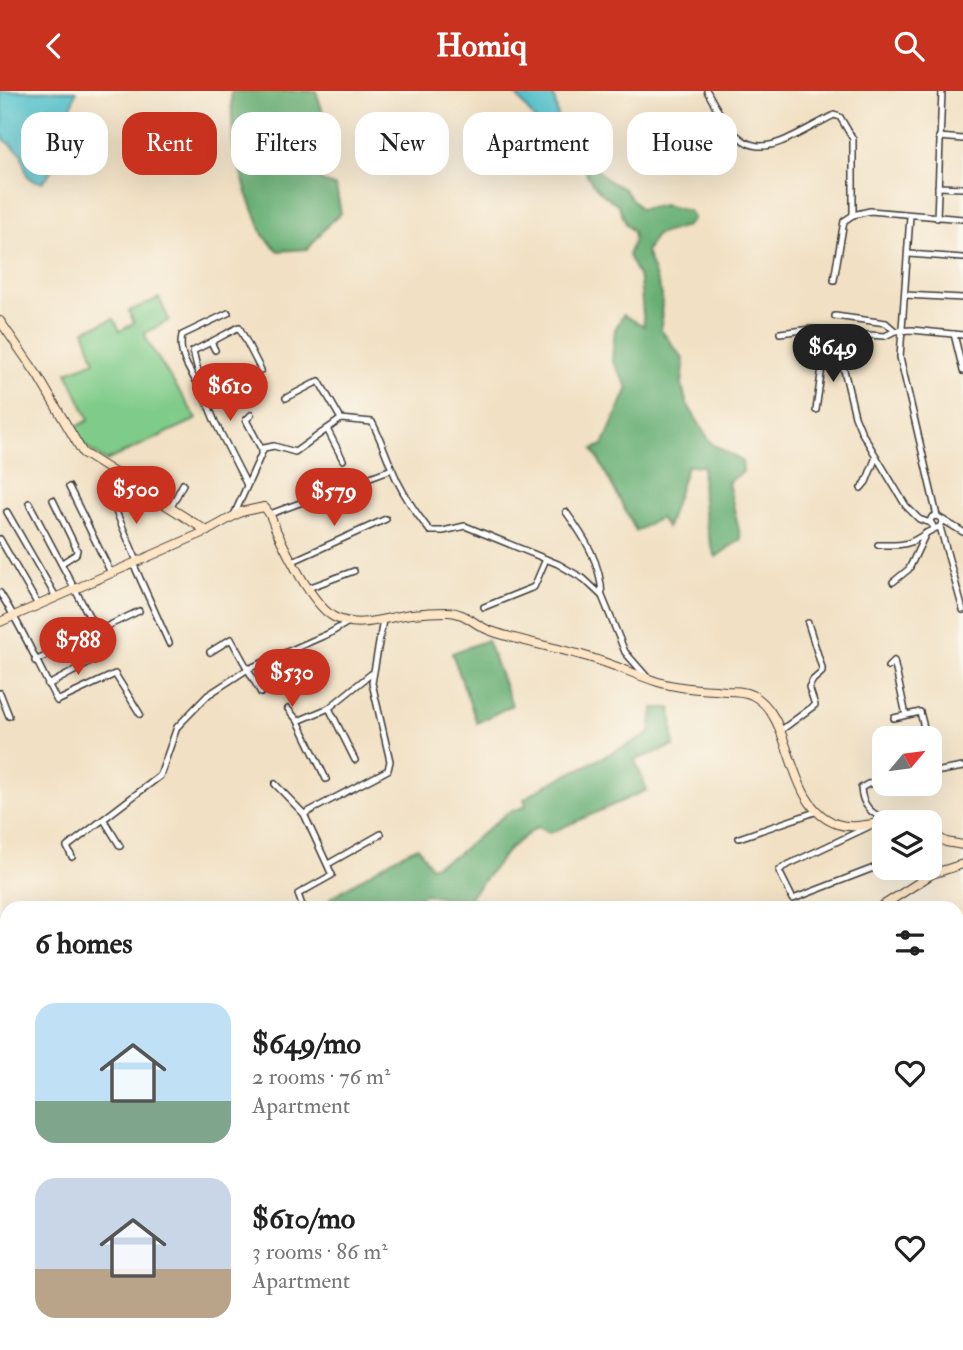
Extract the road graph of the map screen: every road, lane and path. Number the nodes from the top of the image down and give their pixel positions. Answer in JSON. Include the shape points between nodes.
{"nodes":[{"id":1,"x":707,"y":91,"type":"edge"},
{"id":2,"x":942,"y":91,"type":"edge"},
{"id":3,"x":939,"y":137,"type":"junction"},
{"id":4,"x":963,"y":139,"type":"edge"},
{"id":5,"x":938,"y":187,"type":"junction"},
{"id":6,"x":963,"y":188,"type":"edge"},
{"id":7,"x":853,"y":215,"type":"junction"},
{"id":8,"x":910,"y":216,"type":"junction"},
{"id":9,"x":937,"y":218,"type":"junction"},
{"id":10,"x":963,"y":219,"type":"edge"},
{"id":11,"x":909,"y":254,"type":"junction"},
{"id":12,"x":963,"y":258,"type":"edge"},
{"id":13,"x":834,"y":280,"type":"dead end"},
{"id":14,"x":905,"y":295,"type":"junction"},
{"id":15,"x":963,"y":297,"type":"edge"},
{"id":16,"x":229,"y":313,"type":"dead end"},
{"id":17,"x":835,"y":316,"type":"dead end"},
{"id":18,"x":0,"y":321,"type":"edge"},
{"id":19,"x":899,"y":331,"type":"junction"},
{"id":20,"x":779,"y":333,"type":"dead end"},
{"id":21,"x":850,"y":334,"type":"junction"},
{"id":22,"x":954,"y":334,"type":"junction"},
{"id":23,"x":963,"y":335,"type":"edge"},
{"id":24,"x":211,"y":342,"type":"junction"},
{"id":25,"x":839,"y":349,"type":"junction"},
{"id":26,"x":215,"y":351,"type":"dead end"},
{"id":27,"x":261,"y":370,"type":"dead end"},
{"id":28,"x":963,"y":371,"type":"edge"},
{"id":29,"x":204,"y":395,"type":"junction"},
{"id":30,"x":286,"y":398,"type":"dead end"},
{"id":31,"x":816,"y":410,"type":"dead end"},
{"id":32,"x":251,"y":415,"type":"dead end"},
{"id":33,"x":341,"y":418,"type":"junction"},
{"id":34,"x":327,"y":429,"type":"junction"},
{"id":35,"x":262,"y":450,"type":"junction"},
{"id":36,"x":876,"y":457,"type":"junction"},
{"id":37,"x":343,"y":460,"type":"dead end"},
{"id":38,"x":392,"y":469,"type":"junction"},
{"id":39,"x":183,"y":484,"type":"dead end"},
{"id":40,"x":247,"y":485,"type":"junction"},
{"id":41,"x":69,"y":487,"type":"dead end"},
{"id":42,"x":861,"y":488,"type":"dead end"},
{"id":43,"x":53,"y":500,"type":"dead end"},
{"id":44,"x":111,"y":502,"type":"dead end"},
{"id":45,"x":29,"y":503,"type":"dead end"},
{"id":46,"x":171,"y":507,"type":"junction"},
{"id":47,"x":7,"y":512,"type":"dead end"},
{"id":48,"x":566,"y":512,"type":"dead end"},
{"id":49,"x":270,"y":514,"type":"junction"},
{"id":50,"x":234,"y":516,"type":"junction"},
{"id":51,"x":940,"y":518,"type":"junction"},
{"id":52,"x":386,"y":519,"type":"dead end"},
{"id":53,"x":935,"y":526,"type":"junction"},
{"id":54,"x":207,"y":531,"type":"junction"},
{"id":55,"x":963,"y":532,"type":"edge"},
{"id":56,"x":926,"y":533,"type":"junction"},
{"id":57,"x":0,"y":539,"type":"edge"},
{"id":58,"x":878,"y":545,"type":"dead end"},
{"id":59,"x":546,"y":559,"type":"junction"},
{"id":60,"x":293,"y":561,"type":"junction"},
{"id":61,"x":135,"y":562,"type":"junction"},
{"id":62,"x":62,"y":563,"type":"junction"},
{"id":63,"x":354,"y":571,"type":"dead end"},
{"id":64,"x":111,"y":573,"type":"junction"},
{"id":65,"x":893,"y":582,"type":"dead end"},
{"id":66,"x":308,"y":588,"type":"junction"},
{"id":67,"x":74,"y":589,"type":"junction"},
{"id":68,"x":0,"y":593,"type":"edge"},
{"id":69,"x":602,"y":596,"type":"junction"},
{"id":70,"x":56,"y":597,"type":"junction"},
{"id":71,"x":38,"y":605,"type":"junction"},
{"id":72,"x":484,"y":607,"type":"dead end"},
{"id":73,"x":963,"y":610,"type":"edge"},
{"id":74,"x":139,"y":611,"type":"dead end"},
{"id":75,"x":15,"y":615,"type":"junction"},
{"id":76,"x":383,"y":620,"type":"junction"},
{"id":77,"x":350,"y":621,"type":"junction"},
{"id":78,"x":0,"y":622,"type":"edge"},
{"id":79,"x":808,"y":623,"type":"dead end"},
{"id":80,"x":97,"y":631,"type":"junction"},
{"id":81,"x":169,"y":643,"type":"dead end"},
{"id":82,"x":210,"y":652,"type":"dead end"},
{"id":83,"x":35,"y":661,"type":"junction"},
{"id":84,"x":93,"y":661,"type":"dead end"},
{"id":85,"x":888,"y":667,"type":"dead end"},
{"id":86,"x":248,"y":669,"type":"junction"},
{"id":87,"x":371,"y":674,"type":"junction"},
{"id":88,"x":648,"y":678,"type":"junction"},
{"id":89,"x":48,"y":685,"type":"junction"},
{"id":90,"x":0,"y":693,"type":"edge"},
{"id":91,"x":261,"y":693,"type":"dead end"},
{"id":92,"x":329,"y":708,"type":"junction"},
{"id":93,"x":288,"y":709,"type":"dead end"},
{"id":94,"x":140,"y":714,"type":"dead end"},
{"id":95,"x":906,"y":715,"type":"junction"},
{"id":96,"x":9,"y":716,"type":"dead end"},
{"id":97,"x":894,"y":718,"type":"dead end"},
{"id":98,"x":298,"y":722,"type":"junction"},
{"id":99,"x":924,"y":726,"type":"edge"},
{"id":100,"x":780,"y":731,"type":"junction"},
{"id":101,"x":355,"y":760,"type":"dead end"},
{"id":102,"x":963,"y":767,"type":"edge"},
{"id":103,"x":942,"y":771,"type":"edge"},
{"id":104,"x":326,"y":779,"type":"dead end"},
{"id":105,"x":872,"y":783,"type":"edge"},
{"id":106,"x":275,"y":784,"type":"dead end"},
{"id":107,"x":818,"y":811,"type":"junction"},
{"id":108,"x":304,"y":814,"type":"junction"},
{"id":109,"x":872,"y":815,"type":"edge"},
{"id":110,"x":104,"y":820,"type":"junction"},
{"id":111,"x":871,"y":825,"type":"joint"},
{"id":112,"x":381,"y":834,"type":"dead end"},
{"id":113,"x":740,"y":838,"type":"dead end"},
{"id":114,"x":942,"y":840,"type":"edge"},
{"id":115,"x":963,"y":845,"type":"edge"},
{"id":116,"x":120,"y":846,"type":"dead end"},
{"id":117,"x":72,"y":857,"type":"dead end"},
{"id":118,"x":328,"y":864,"type":"junction"},
{"id":119,"x":963,"y":864,"type":"edge"},
{"id":120,"x":942,"y":868,"type":"edge"},
{"id":121,"x":872,"y":869,"type":"edge"},
{"id":122,"x":918,"y":880,"type":"edge"},
{"id":123,"x":300,"y":901,"type":"edge"},
{"id":124,"x":889,"y":901,"type":"edge"}],
"edges":[{"from":1,"to":7,"type":"street","via":[[733,134],[758,147],[780,144],[834,115],[840,117],[853,139]]},
{"from":2,"to":3,"type":"street"},
{"from":3,"to":4,"type":"street"},
{"from":3,"to":5,"type":"street"},
{"from":5,"to":6,"type":"street"},
{"from":5,"to":9,"type":"street"},
{"from":7,"to":8,"type":"street","via":[[870,211]]},
{"from":7,"to":13,"type":"street","via":[[844,221]]},
{"from":8,"to":9,"type":"street"},
{"from":8,"to":11,"type":"street"},
{"from":9,"to":10,"type":"street"},
{"from":11,"to":12,"type":"street"},
{"from":11,"to":14,"type":"street"},
{"from":14,"to":15,"type":"street"},
{"from":14,"to":19,"type":"street"},
{"from":16,"to":29,"type":"street","via":[[182,335],[184,359]]},
{"from":17,"to":19,"type":"street","via":[[886,323]]},
{"from":18,"to":46,"type":"street","via":[[83,453]]},
{"from":19,"to":21,"type":"street","via":[[886,336]]},
{"from":19,"to":22,"type":"street"},
{"from":19,"to":51,"type":"street","via":[[900,356]]},
{"from":20,"to":21,"type":"street","via":[[811,329]]},
{"from":21,"to":25,"type":"street"},
{"from":22,"to":23,"type":"street"},
{"from":22,"to":28,"type":"street"},
{"from":24,"to":26,"type":"street"},
{"from":24,"to":27,"type":"street","via":[[239,327]]},
{"from":24,"to":29,"type":"street","via":[[193,351]]},
{"from":25,"to":31,"type":"street","via":[[823,360]]},
{"from":25,"to":36,"type":"street","via":[[855,416]]},
{"from":29,"to":40,"type":"street"},
{"from":30,"to":33,"type":"street","via":[[319,381]]},
{"from":32,"to":35,"type":"street","via":[[246,420]]},
{"from":33,"to":34,"type":"street"},
{"from":33,"to":38,"type":"street","via":[[372,422]]},
{"from":34,"to":35,"type":"street","via":[[298,451],[269,446]]},
{"from":34,"to":37,"type":"street"},
{"from":35,"to":40,"type":"street"},
{"from":36,"to":42,"type":"street"},
{"from":36,"to":53,"type":"street","via":[[906,506]]},
{"from":38,"to":49,"type":"street"},
{"from":38,"to":59,"type":"street","via":[[411,507],[430,531],[465,526]]},
{"from":39,"to":46,"type":"street"},
{"from":40,"to":50,"type":"street"},
{"from":41,"to":64,"type":"street"},
{"from":43,"to":62,"type":"street","via":[[78,550]]},
{"from":44,"to":61,"type":"street"},
{"from":45,"to":62,"type":"street"},
{"from":46,"to":54,"type":"street"},
{"from":47,"to":70,"type":"street"},
{"from":48,"to":69,"type":"street","via":[[599,568]]},
{"from":49,"to":50,"type":"street","via":[[261,506]]},
{"from":49,"to":60,"type":"street"},
{"from":50,"to":54,"type":"street"},
{"from":51,"to":53,"type":"street"},
{"from":51,"to":53,"type":"street","via":[[932,517]]},
{"from":51,"to":55,"type":"street"},
{"from":52,"to":60,"type":"street"},
{"from":53,"to":56,"type":"street"},
{"from":53,"to":73,"type":"street"},
{"from":54,"to":61,"type":"street"},
{"from":56,"to":58,"type":"street","via":[[906,544]]},
{"from":56,"to":65,"type":"street","via":[[909,569]]},
{"from":57,"to":71,"type":"street"},
{"from":59,"to":69,"type":"street","via":[[584,579]]},
{"from":59,"to":72,"type":"street","via":[[534,587]]},
{"from":60,"to":66,"type":"street"},
{"from":61,"to":64,"type":"street"},
{"from":61,"to":81,"type":"street"},
{"from":62,"to":67,"type":"street"},
{"from":63,"to":66,"type":"street"},
{"from":64,"to":67,"type":"street"},
{"from":66,"to":77,"type":"street","via":[[321,607]]},
{"from":67,"to":70,"type":"street"},
{"from":67,"to":80,"type":"street"},
{"from":68,"to":75,"type":"street"},
{"from":69,"to":88,"type":"street","via":[[625,652]]},
{"from":70,"to":71,"type":"street"},
{"from":71,"to":75,"type":"street"},
{"from":74,"to":80,"type":"street"},
{"from":75,"to":78,"type":"street"},
{"from":75,"to":83,"type":"street"},
{"from":76,"to":77,"type":"street","via":[[372,624]]},
{"from":76,"to":87,"type":"street"},
{"from":76,"to":88,"type":"street","via":[[413,614],[462,614],[486,630]]},
{"from":77,"to":86,"type":"street"},
{"from":79,"to":100,"type":"street","via":[[822,672],[809,687],[815,705]]},
{"from":80,"to":83,"type":"street"},
{"from":82,"to":86,"type":"street","via":[[230,639]]},
{"from":83,"to":89,"type":"street"},
{"from":84,"to":89,"type":"street"},
{"from":85,"to":95,"type":"street","via":[[894,661]]},
{"from":86,"to":91,"type":"street"},
{"from":86,"to":110,"type":"street","via":[[191,711],[177,727],[160,776]]},
{"from":87,"to":92,"type":"street"},
{"from":87,"to":108,"type":"street","via":[[390,761],[388,771]]},
{"from":88,"to":100,"type":"street","via":[[752,694],[764,703]]},
{"from":89,"to":94,"type":"street","via":[[60,701],[115,674]]},
{"from":90,"to":96,"type":"street"},
{"from":92,"to":98,"type":"street"},
{"from":92,"to":101,"type":"street"},
{"from":93,"to":98,"type":"street"},
{"from":95,"to":97,"type":"street"},
{"from":95,"to":99,"type":"street","via":[[920,712]]},
{"from":98,"to":104,"type":"street"},
{"from":100,"to":107,"type":"street","via":[[796,779]]},
{"from":102,"to":103,"type":"street"},
{"from":105,"to":109,"type":"street","via":[[861,788]]},
{"from":106,"to":108,"type":"street"},
{"from":107,"to":111,"type":"street","via":[[837,824]]},
{"from":107,"to":113,"type":"street"},
{"from":108,"to":118,"type":"street"},
{"from":110,"to":116,"type":"street"},
{"from":110,"to":117,"type":"street","via":[[67,847]]},
{"from":111,"to":121,"type":"street","via":[[779,871],[793,899]]},
{"from":112,"to":118,"type":"street"},
{"from":114,"to":115,"type":"street"},
{"from":118,"to":123,"type":"street","via":[[332,875],[298,894]]},
{"from":119,"to":120,"type":"street"},
{"from":122,"to":124,"type":"street"}]}
